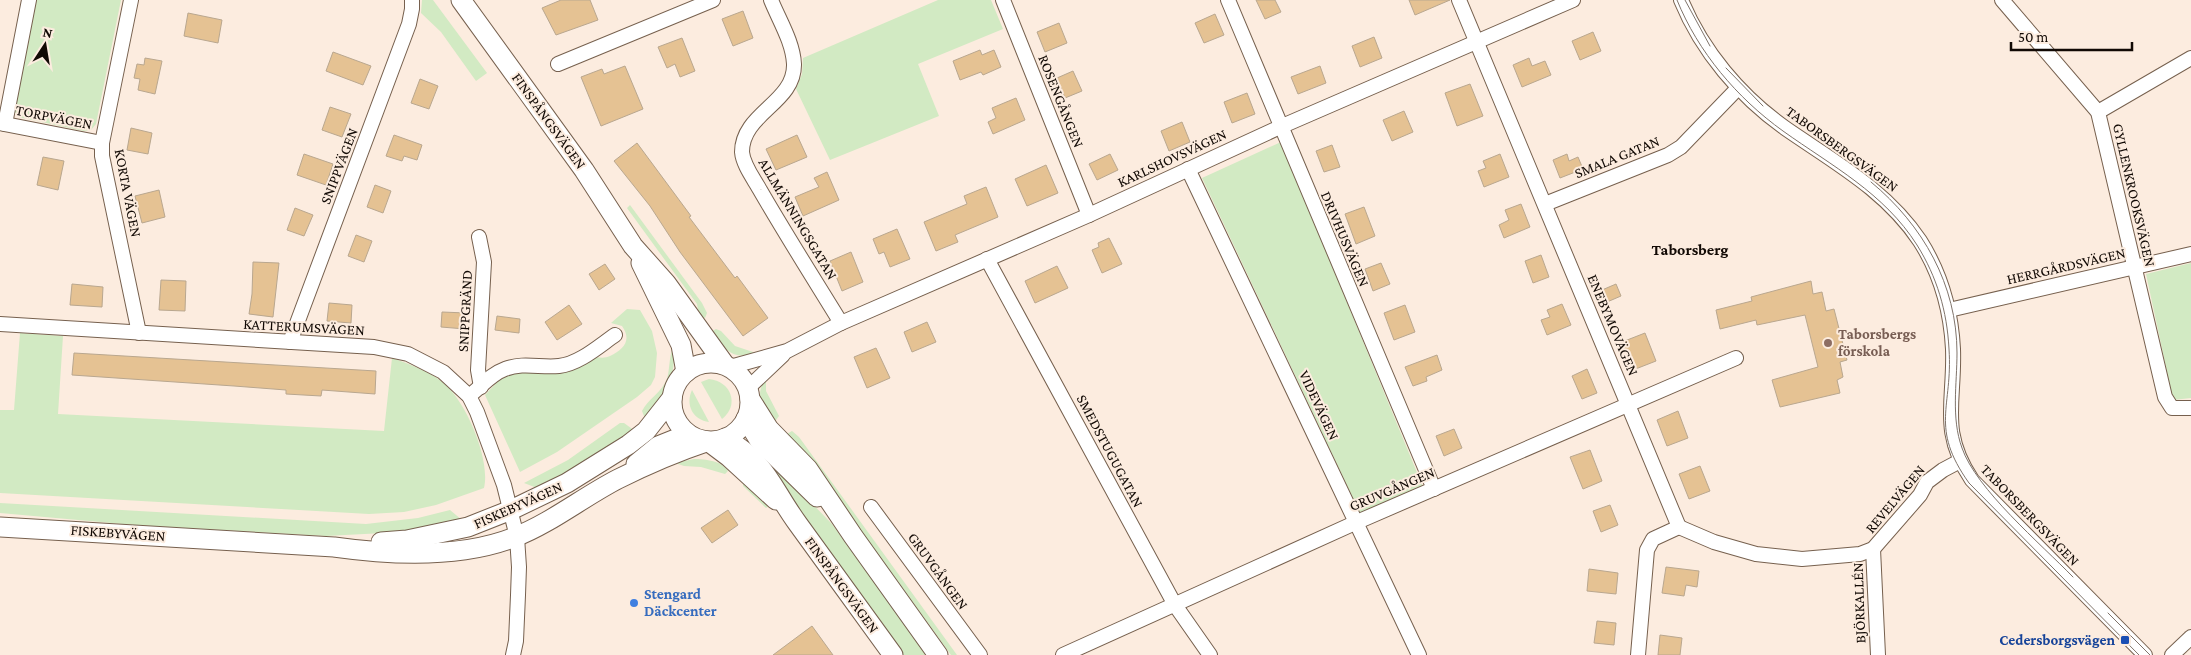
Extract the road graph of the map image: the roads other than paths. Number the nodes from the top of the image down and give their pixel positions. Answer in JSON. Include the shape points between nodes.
{"nodes":[{"id":1,"x":29,"y":0,"type":"edge"},
{"id":2,"x":130,"y":0,"type":"edge"},
{"id":3,"x":412,"y":0,"type":"edge"},
{"id":4,"x":461,"y":0,"type":"edge"},
{"id":5,"x":714,"y":0,"type":"edge"},
{"id":6,"x":771,"y":0,"type":"edge"},
{"id":7,"x":1003,"y":0,"type":"edge"},
{"id":8,"x":1228,"y":0,"type":"edge"},
{"id":9,"x":1459,"y":0,"type":"edge"},
{"id":10,"x":1573,"y":0,"type":"edge"},
{"id":11,"x":1681,"y":0,"type":"edge"},
{"id":12,"x":2002,"y":0,"type":"edge"},
{"id":13,"x":1476,"y":43,"type":"junction"},
{"id":14,"x":2191,"y":58,"type":"edge"},
{"id":15,"x":558,"y":64,"type":"dead end"},
{"id":16,"x":1738,"y":88,"type":"junction"},
{"id":17,"x":2098,"y":112,"type":"junction"},
{"id":18,"x":3,"y":123,"type":"edge"},
{"id":19,"x":1280,"y":127,"type":"junction"},
{"id":20,"x":102,"y":143,"type":"junction"},
{"id":21,"x":1188,"y":169,"type":"junction"},
{"id":22,"x":1545,"y":204,"type":"junction"},
{"id":23,"x":1088,"y":215,"type":"junction"},
{"id":24,"x":479,"y":237,"type":"dead end"},
{"id":25,"x":633,"y":246,"type":"junction"},
{"id":26,"x":2191,"y":254,"type":"edge"},
{"id":27,"x":987,"y":259,"type":"junction"},
{"id":28,"x":2135,"y":267,"type":"junction"},
{"id":29,"x":1949,"y":310,"type":"junction"},
{"id":30,"x":841,"y":323,"type":"junction"},
{"id":31,"x":0,"y":324,"type":"edge"},
{"id":32,"x":139,"y":333,"type":"junction"},
{"id":33,"x":615,"y":335,"type":"dead end"},
{"id":34,"x":290,"y":342,"type":"junction"},
{"id":35,"x":787,"y":351,"type":"junction"},
{"id":36,"x":1736,"y":358,"type":"dead end"},
{"id":37,"x":728,"y":366,"type":"junction"},
{"id":38,"x":686,"y":372,"type":"junction"},
{"id":39,"x":481,"y":387,"type":"junction"},
{"id":40,"x":749,"y":394,"type":"junction"},
{"id":41,"x":469,"y":396,"type":"junction"},
{"id":42,"x":672,"y":398,"type":"junction"},
{"id":43,"x":1628,"y":404,"type":"junction"},
{"id":44,"x":2191,"y":408,"type":"edge"},
{"id":45,"x":746,"y":419,"type":"junction"},
{"id":46,"x":688,"y":434,"type":"junction"},
{"id":47,"x":713,"y":441,"type":"junction"},
{"id":48,"x":1960,"y":461,"type":"junction"},
{"id":49,"x":618,"y":479,"type":"junction"},
{"id":50,"x":1434,"y":489,"type":"junction"},
{"id":51,"x":871,"y":507,"type":"dead end"},
{"id":52,"x":512,"y":510,"type":"junction"},
{"id":53,"x":1356,"y":522,"type":"junction"},
{"id":54,"x":0,"y":526,"type":"edge"},
{"id":55,"x":1679,"y":527,"type":"junction"},
{"id":56,"x":853,"y":536,"type":"junction"},
{"id":57,"x":517,"y":537,"type":"junction"},
{"id":58,"x":334,"y":547,"type":"junction"},
{"id":59,"x":1874,"y":549,"type":"junction"},
{"id":60,"x":1175,"y":605,"type":"junction"},
{"id":61,"x":2191,"y":637,"type":"edge"},
{"id":62,"x":513,"y":655,"type":"edge"},
{"id":63,"x":892,"y":655,"type":"edge"},
{"id":64,"x":938,"y":655,"type":"edge"},
{"id":65,"x":980,"y":655,"type":"edge"},
{"id":66,"x":1063,"y":655,"type":"edge"},
{"id":67,"x":1210,"y":655,"type":"edge"},
{"id":68,"x":1419,"y":655,"type":"edge"},
{"id":69,"x":1638,"y":655,"type":"edge"},
{"id":70,"x":1878,"y":655,"type":"edge"},
{"id":71,"x":2144,"y":655,"type":"edge"},
{"id":72,"x":2172,"y":655,"type":"edge"}],
"edges":[{"from":1,"to":18,"type":"street"},
{"from":2,"to":20,"type":"street","name":"KORTA VÄGEN"},
{"from":3,"to":34,"type":"street","name":"SNIPPVÄGEN","via":[[409,24]]},
{"from":4,"to":25,"type":"main road","name":"FINSPÅNGSVÄGEN","via":[[584,170]]},
{"from":5,"to":15,"type":"street"},
{"from":6,"to":30,"type":"street","name":"ALLMÄNNINGSGATAN","via":[[791,48],[793,74],[789,85],[751,125],[742,155]]},
{"from":7,"to":23,"type":"street","name":"ROSENGÅNGEN"},
{"from":8,"to":19,"type":"street","name":"DRIVHUSVÄGEN"},
{"from":9,"to":13,"type":"street","name":"ENEBYMOVÄGEN"},
{"from":10,"to":13,"type":"street","name":"KARLSHOVSVÄGEN"},
{"from":11,"to":16,"type":"street","name":"TABORSBERGSVÄGEN","via":[[1714,59]]},
{"from":12,"to":17,"type":"street","name":"GYLLENKROOKSVÄGEN"},
{"from":13,"to":19,"type":"street","name":"KARLSHOVSVÄGEN"},
{"from":13,"to":22,"type":"street","name":"ENEBYMOVÄGEN"},
{"from":14,"to":17,"type":"street"},
{"from":16,"to":22,"type":"street","name":"SMALA GATAN","via":[[1681,147],[1668,155]]},
{"from":16,"to":29,"type":"street","name":"TABORSBERGSVÄGEN","via":[[1783,127],[1848,170],[1896,209],[1933,264]]},
{"from":17,"to":28,"type":"street","name":"GYLLENKROOKSVÄGEN"},
{"from":18,"to":20,"type":"street","name":"TORPVÄGEN"},
{"from":19,"to":21,"type":"street","name":"KARLSHOVSVÄGEN"},
{"from":19,"to":50,"type":"street","name":"DRIVHUSVÄGEN"},
{"from":20,"to":32,"type":"street","name":"KORTA VÄGEN"},
{"from":21,"to":23,"type":"street","name":"KARLSHOVSVÄGEN"},
{"from":21,"to":53,"type":"street","name":"VIDEVÄGEN"},
{"from":22,"to":43,"type":"street","name":"ENEBYMOVÄGEN"},
{"from":23,"to":27,"type":"street","name":"KARLSHOVSVÄGEN"},
{"from":24,"to":39,"type":"street","name":"SNIPPGRÄND","via":[[484,262],[478,370]]},
{"from":25,"to":37,"type":"main road","name":"FINSPÅNGSVÄGEN","via":[[666,283]]},
{"from":25,"to":38,"type":"main road","name":"FINSPÅNGSVÄGEN","via":[[678,337],[684,352]]},
{"from":26,"to":28,"type":"street","name":"HERRGÅRDSVÄGEN"},
{"from":27,"to":30,"type":"street","name":"KARLSHOVSVÄGEN"},
{"from":27,"to":60,"type":"street","name":"SMEDSTUGUGATAN"},
{"from":28,"to":29,"type":"street","name":"HERRGÅRDSVÄGEN"},
{"from":28,"to":44,"type":"street","name":"GYLLENKROOKSVÄGEN","via":[[2165,398],[2172,408]]},
{"from":29,"to":48,"type":"street","name":"TABORSBERGSVÄGEN","via":[[1953,350],[1950,422]]},
{"from":30,"to":35,"type":"street","name":"KARLSHOVSVÄGEN"},
{"from":31,"to":32,"type":"street","name":"KATTERUMSVÄGEN"},
{"from":32,"to":34,"type":"street","name":"KATTERUMSVÄGEN"},
{"from":33,"to":39,"type":"street","via":[[574,362],[559,366],[507,368]]},
{"from":34,"to":41,"type":"street","name":"KATTERUMSVÄGEN","via":[[374,347],[408,354],[443,372]]},
{"from":35,"to":37,"type":"street","name":"KARLSHOVSVÄGEN"},
{"from":35,"to":40,"type":"street","name":"KARLSHOVSVÄGEN"},
{"from":36,"to":43,"type":"street","name":"GRUVGÅNGEN"},
{"from":37,"to":38,"type":"main road","via":[[705,363]]},
{"from":37,"to":40,"type":"main road","name":"FINSPÅNGSVÄGEN","via":[[744,380]]},
{"from":38,"to":42,"type":"main road","via":[[679,379]]},
{"from":39,"to":41,"type":"street"},
{"from":40,"to":45,"type":"main road"},
{"from":40,"to":56,"type":"main road","name":"FINSPÅNGSVÄGEN","via":[[762,421],[808,469]]},
{"from":41,"to":52,"type":"street","name":"KATTERUMSVÄGEN"},
{"from":42,"to":46,"type":"main road","via":[[675,415]]},
{"from":42,"to":52,"type":"main road","name":"FISKEBYVÄGEN","via":[[646,431],[628,445],[567,483]]},
{"from":43,"to":50,"type":"street","name":"GRUVGÅNGEN"},
{"from":43,"to":55,"type":"street","name":"ENEBYMOVÄGEN"},
{"from":45,"to":47,"type":"main road","via":[[740,428]]},
{"from":45,"to":56,"type":"main road","name":"FINSPÅNGSVÄGEN","via":[[759,440]]},
{"from":46,"to":47,"type":"main road","name":"FINSPÅNGSVÄGEN"},
{"from":46,"to":49,"type":"main road","name":"FISKEBYVÄGEN","via":[[658,446]]},
{"from":47,"to":49,"type":"main road","name":"FISKEBYVÄGEN","via":[[681,450]]},
{"from":47,"to":63,"type":"main road","name":"FINSPÅNGSVÄGEN","via":[[742,448],[763,469],[791,514]]},
{"from":48,"to":59,"type":"street","name":"REVELVÄGEN","via":[[1927,482],[1920,495]]},
{"from":48,"to":71,"type":"street","name":"TABORSBERGSVÄGEN","via":[[1990,499]]},
{"from":49,"to":57,"type":"main road","name":"FISKEBYVÄGEN"},
{"from":50,"to":53,"type":"street","name":"GRUVGÅNGEN"},
{"from":51,"to":65,"type":"street","name":"GRUVGÅNGEN"},
{"from":52,"to":57,"type":"street","name":"KATTERUMSVÄGEN"},
{"from":52,"to":58,"type":"main road","name":"FISKEBYVÄGEN","via":[[468,527],[407,540]]},
{"from":53,"to":60,"type":"street","name":"GRUVGÅNGEN"},
{"from":53,"to":68,"type":"street","name":"VIDEVÄGEN"},
{"from":54,"to":58,"type":"main road","name":"FISKEBYVÄGEN"},
{"from":55,"to":59,"type":"street","name":"REVELVÄGEN","via":[[1735,549],[1780,557],[1838,557]]},
{"from":55,"to":69,"type":"street","via":[[1653,539],[1647,550]]},
{"from":56,"to":64,"type":"main road","name":"FINSPÅNGSVÄGEN"},
{"from":57,"to":58,"type":"main road","name":"FISKEBYVÄGEN","via":[[458,550],[380,553]]},
{"from":57,"to":62,"type":"street","name":"KATTERUMSVÄGEN","via":[[519,567]]},
{"from":59,"to":70,"type":"street","name":"BJÖRKALLÉN"},
{"from":60,"to":66,"type":"street","name":"GRUVGÅNGEN"},
{"from":60,"to":67,"type":"street","name":"SMEDSTUGUGATAN"},
{"from":61,"to":72,"type":"street"}]}
